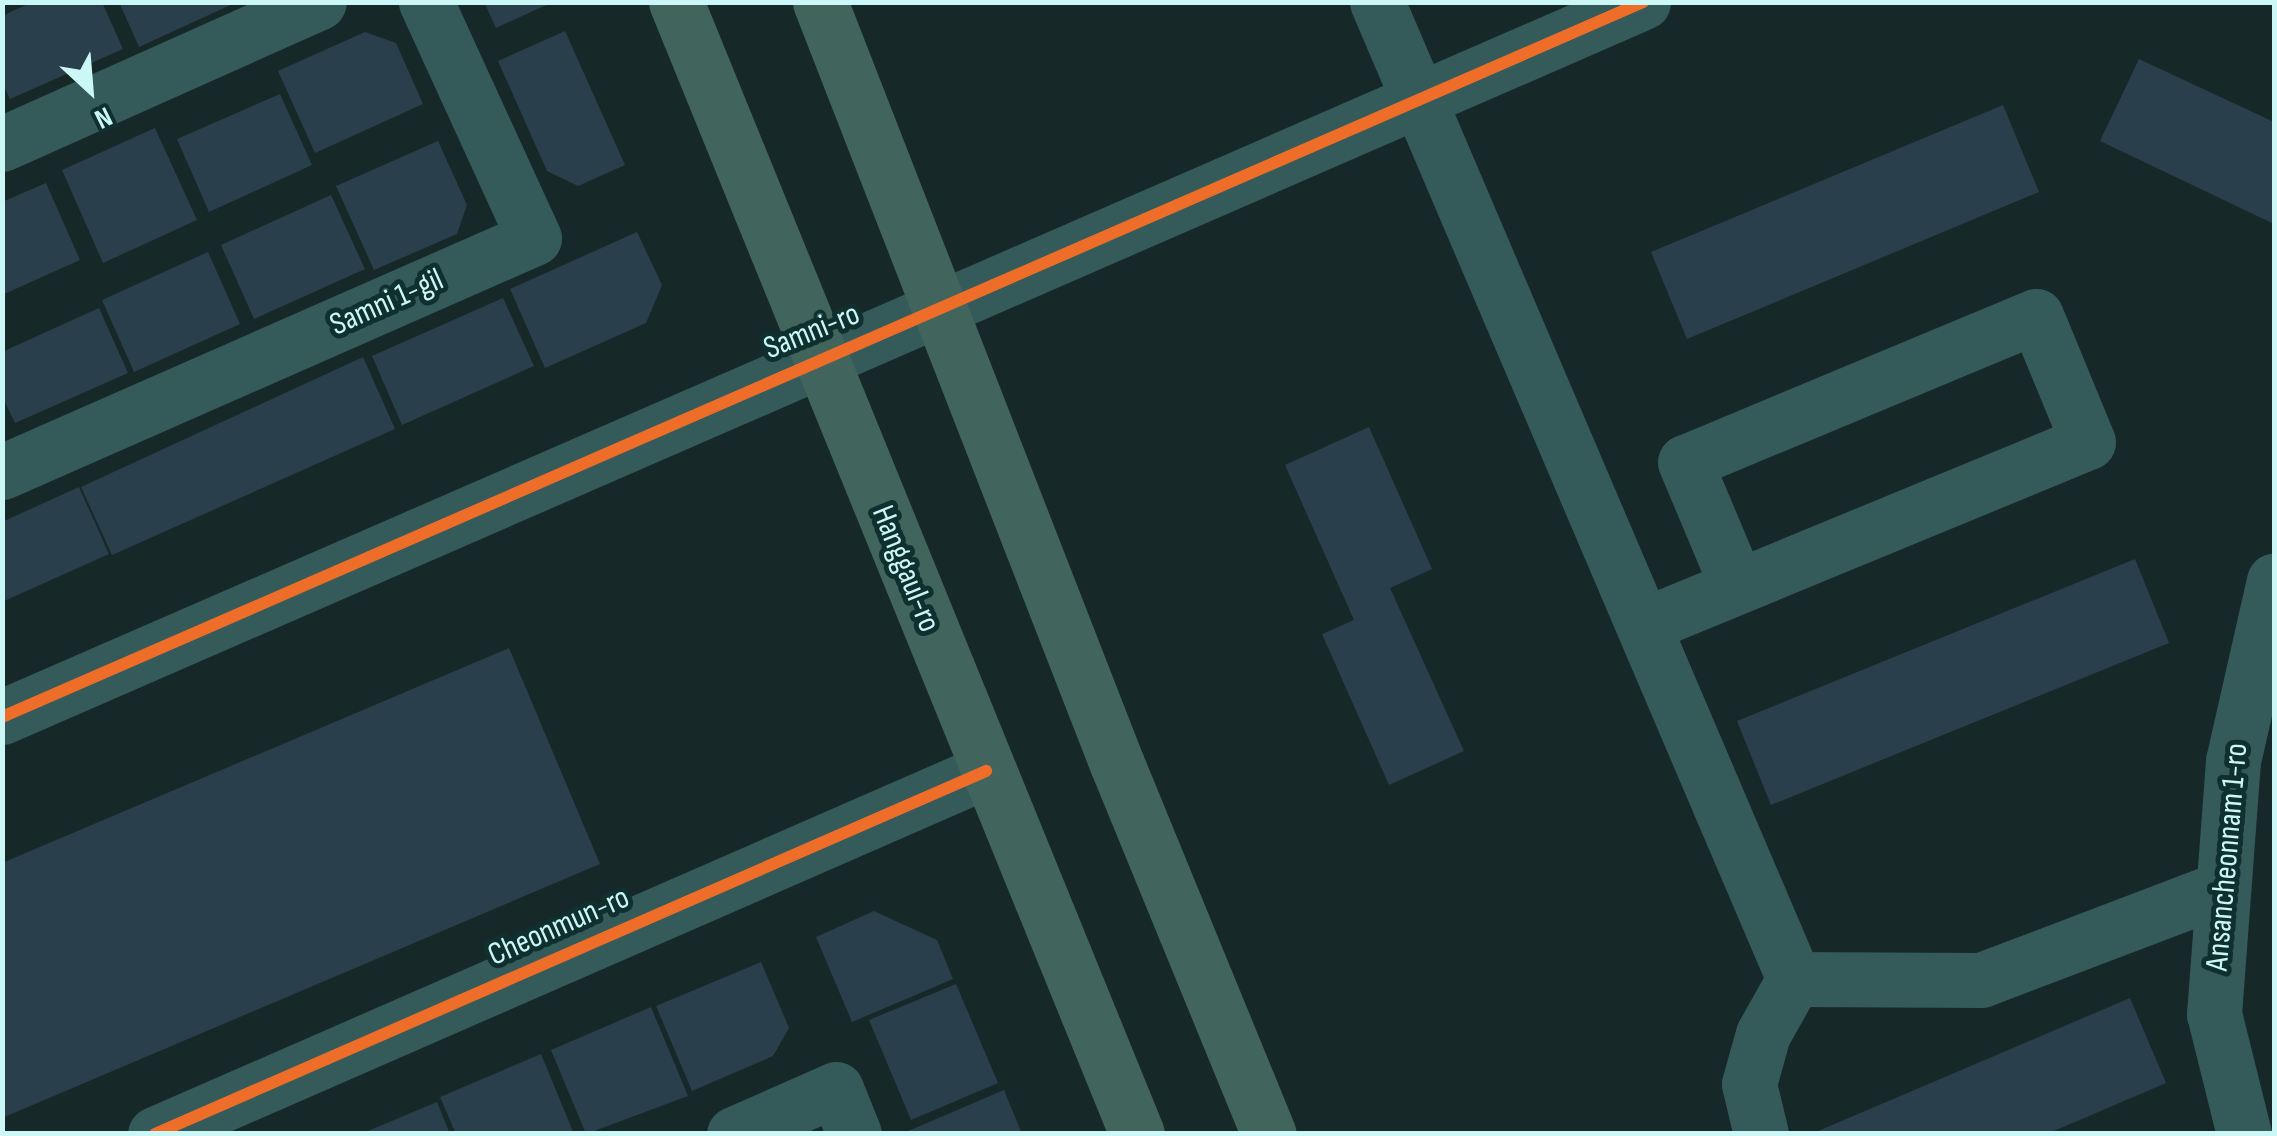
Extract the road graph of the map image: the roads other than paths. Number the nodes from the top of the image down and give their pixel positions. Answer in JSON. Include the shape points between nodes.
{"nodes":[{"id":1,"x":320,"y":2,"type":"edge"},
{"id":2,"x":426,"y":2,"type":"edge"},
{"id":3,"x":676,"y":2,"type":"edge"},
{"id":4,"x":820,"y":2,"type":"edge"},
{"id":5,"x":1377,"y":2,"type":"edge"},
{"id":6,"x":1643,"y":2,"type":"edge"},
{"id":7,"x":1419,"y":95,"type":"junction"},
{"id":8,"x":2,"y":144,"type":"edge"},
{"id":9,"x":942,"y":312,"type":"junction"},
{"id":10,"x":819,"y":357,"type":"junction"},
{"id":11,"x":2,"y":472,"type":"edge"},
{"id":12,"x":2274,"y":580,"type":"edge"},
{"id":13,"x":1737,"y":586,"type":"junction"},
{"id":14,"x":1644,"y":625,"type":"junction"},
{"id":15,"x":2,"y":717,"type":"edge"},
{"id":16,"x":986,"y":771,"type":"junction"},
{"id":17,"x":2224,"y":888,"type":"junction"},
{"id":18,"x":1794,"y":979,"type":"junction"},
{"id":19,"x":154,"y":1134,"type":"edge"},
{"id":20,"x":734,"y":1134,"type":"edge"},
{"id":21,"x":854,"y":1134,"type":"edge"},
{"id":22,"x":1138,"y":1134,"type":"edge"},
{"id":23,"x":1270,"y":1134,"type":"edge"},
{"id":24,"x":1761,"y":1134,"type":"edge"},
{"id":25,"x":2244,"y":1134,"type":"edge"}],
"edges":[{"from":1,"to":8,"type":"street"},
{"from":2,"to":11,"type":"street","name":"Samni 1-gil","via":[[534,238]]},
{"from":3,"to":10,"type":"main road","name":"Hanggaul-ro"},
{"from":4,"to":9,"type":"main road"},
{"from":5,"to":7,"type":"street"},
{"from":6,"to":7,"type":"street","name":"Samni-ro"},
{"from":7,"to":9,"type":"street","name":"Samni-ro"},
{"from":7,"to":14,"type":"street"},
{"from":9,"to":10,"type":"street","name":"Samni-ro"},
{"from":9,"to":23,"type":"main road"},
{"from":10,"to":15,"type":"street","name":"Samni-ro"},
{"from":10,"to":16,"type":"main road","name":"Hanggaul-ro"},
{"from":12,"to":17,"type":"street","name":"Ansancheonnam 1-ro","via":[[2233,761]]},
{"from":13,"to":13,"type":"street","via":[[1685,462],[2036,316],[2088,442]]},
{"from":13,"to":14,"type":"street"},
{"from":14,"to":18,"type":"street"},
{"from":16,"to":19,"type":"street","name":"Cheonmun-ro"},
{"from":16,"to":22,"type":"main road","name":"Hanggaul-ro"},
{"from":17,"to":18,"type":"street","via":[[1980,980]]},
{"from":17,"to":25,"type":"street","name":"Ansancheonnam 1-ro","via":[[2214,1014]]},
{"from":18,"to":24,"type":"street","via":[[1762,1034],[1749,1084]]},
{"from":20,"to":21,"type":"street","via":[[836,1088]]}]}
